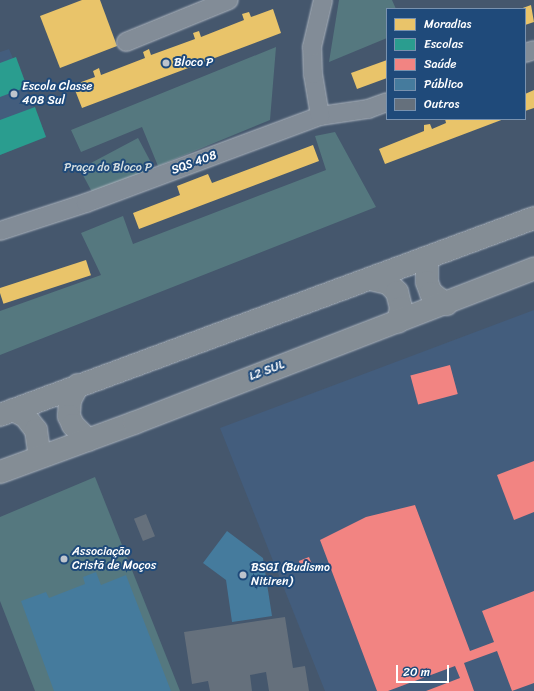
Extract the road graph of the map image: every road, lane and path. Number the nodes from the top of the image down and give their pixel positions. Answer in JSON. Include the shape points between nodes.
{"nodes":[{"id":1,"x":228,"y":0,"type":"edge"},
{"id":2,"x":323,"y":0,"type":"edge"},
{"id":3,"x":126,"y":42,"type":"dead end"},
{"id":4,"x":386,"y":102,"type":"edge"},
{"id":5,"x":320,"y":116,"type":"junction"},
{"id":6,"x":534,"y":218,"type":"edge"},
{"id":7,"x":0,"y":231,"type":"edge"},
{"id":8,"x":427,"y":258,"type":"junction"},
{"id":9,"x":534,"y":269,"type":"edge"},
{"id":10,"x":370,"y":279,"type":"junction"},
{"id":11,"x":446,"y":304,"type":"junction"},
{"id":12,"x":398,"y":322,"type":"junction"},
{"id":13,"x":78,"y":385,"type":"junction"},
{"id":14,"x":7,"y":412,"type":"edge"},
{"id":15,"x":88,"y":440,"type":"junction"},
{"id":16,"x":40,"y":457,"type":"junction"},
{"id":17,"x":0,"y":472,"type":"edge"}],
"edges":[{"from":1,"to":3,"type":"street"},
{"from":2,"to":5,"type":"street","via":[[312,47],[313,74]]},
{"from":4,"to":5,"type":"street","name":"SQS 408","via":[[368,109]]},
{"from":5,"to":7,"type":"street","name":"SQS 408","via":[[86,203]]},
{"from":6,"to":8,"type":"main road"},
{"from":8,"to":10,"type":"main road"},
{"from":8,"to":11,"type":"main road","via":[[429,288]]},
{"from":9,"to":11,"type":"main road","name":"L2 SUL"},
{"from":10,"to":12,"type":"main road","via":[[388,283],[398,292],[401,308]]},
{"from":10,"to":13,"type":"main road"},
{"from":11,"to":12,"type":"main road","name":"L2 SUL"},
{"from":12,"to":15,"type":"main road","name":"L2 SUL"},
{"from":13,"to":14,"type":"main road"},
{"from":13,"to":15,"type":"main road","via":[[70,400],[69,416],[73,425]]},
{"from":14,"to":16,"type":"main road","via":[[25,416],[36,430]]},
{"from":15,"to":16,"type":"main road","name":"L2 SUL"},
{"from":16,"to":17,"type":"main road","name":"L2 SUL"}]}
